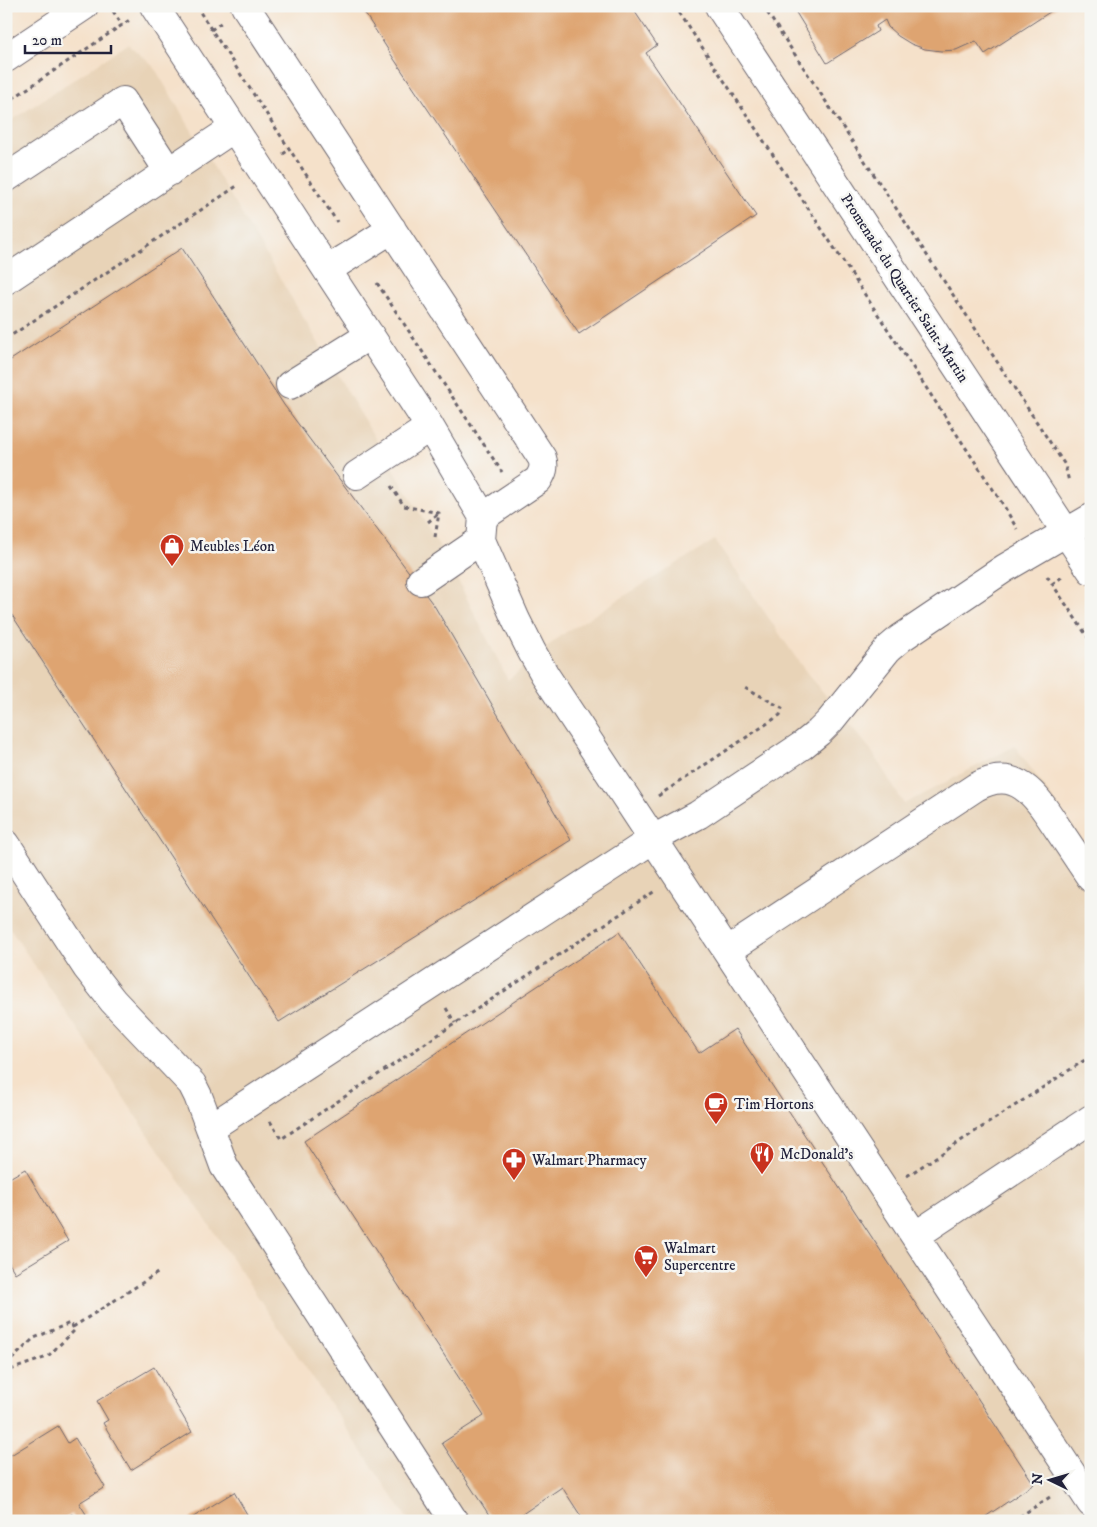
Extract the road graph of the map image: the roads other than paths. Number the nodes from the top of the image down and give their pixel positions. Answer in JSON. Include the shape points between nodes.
{"nodes":[{"id":1,"x":84,"y":6,"type":"edge"},
{"id":2,"x":246,"y":6,"type":"edge"},
{"id":3,"x":719,"y":6,"type":"edge"},
{"id":4,"x":145,"y":11,"type":"edge"},
{"id":5,"x":6,"y":58,"type":"edge"},
{"id":6,"x":234,"y":128,"type":"junction"},
{"id":7,"x":169,"y":172,"type":"junction"},
{"id":8,"x":6,"y":178,"type":"edge"},
{"id":9,"x":392,"y":229,"type":"junction"},
{"id":10,"x":327,"y":270,"type":"junction"},
{"id":11,"x":6,"y":280,"type":"edge"},
{"id":12,"x":370,"y":335,"type":"junction"},
{"id":13,"x":290,"y":385,"type":"dead end"},
{"id":14,"x":430,"y":427,"type":"junction"},
{"id":15,"x":357,"y":475,"type":"dead end"},
{"id":16,"x":1091,"y":518,"type":"edge"},
{"id":17,"x":482,"y":529,"type":"junction"},
{"id":18,"x":1067,"y":533,"type":"junction"},
{"id":19,"x":1091,"y":570,"type":"edge"},
{"id":20,"x":421,"y":581,"type":"dead end"},
{"id":21,"x":653,"y":840,"type":"junction"},
{"id":22,"x":6,"y":844,"type":"edge"},
{"id":23,"x":1091,"y":878,"type":"edge"},
{"id":24,"x":727,"y":951,"type":"junction"},
{"id":25,"x":1091,"y":1119,"type":"edge"},
{"id":26,"x":210,"y":1128,"type":"junction"},
{"id":27,"x":915,"y":1236,"type":"junction"},
{"id":28,"x":1091,"y":1503,"type":"edge"},
{"id":29,"x":454,"y":1521,"type":"edge"}],
"edges":[{"from":1,"to":5,"type":"street"},
{"from":2,"to":9,"type":"street"},
{"from":3,"to":18,"type":"street","name":"Promenade du Quartier Saint-Martin"},
{"from":4,"to":6,"type":"street"},
{"from":6,"to":7,"type":"street"},
{"from":6,"to":10,"type":"street"},
{"from":7,"to":8,"type":"street","via":[[123,100]]},
{"from":7,"to":11,"type":"street"},
{"from":9,"to":10,"type":"street"},
{"from":9,"to":17,"type":"street","via":[[545,466],[538,480]]},
{"from":10,"to":12,"type":"street"},
{"from":12,"to":13,"type":"street"},
{"from":12,"to":14,"type":"street"},
{"from":14,"to":15,"type":"street"},
{"from":14,"to":17,"type":"street"},
{"from":16,"to":18,"type":"street"},
{"from":17,"to":20,"type":"street"},
{"from":17,"to":21,"type":"street","via":[[532,652]]},
{"from":18,"to":19,"type":"street","name":"Promenade du Quartier Saint-Martin"},
{"from":18,"to":21,"type":"street","via":[[1005,568],[901,638],[819,732],[698,815]]},
{"from":21,"to":24,"type":"street"},
{"from":21,"to":26,"type":"street"},
{"from":22,"to":26,"type":"street","via":[[87,968],[192,1084]]},
{"from":23,"to":24,"type":"street","via":[[1033,794],[1018,784],[992,780],[976,787]]},
{"from":24,"to":27,"type":"street"},
{"from":25,"to":27,"type":"street"},
{"from":26,"to":29,"type":"street","via":[[224,1166]]},
{"from":27,"to":28,"type":"street"}]}
